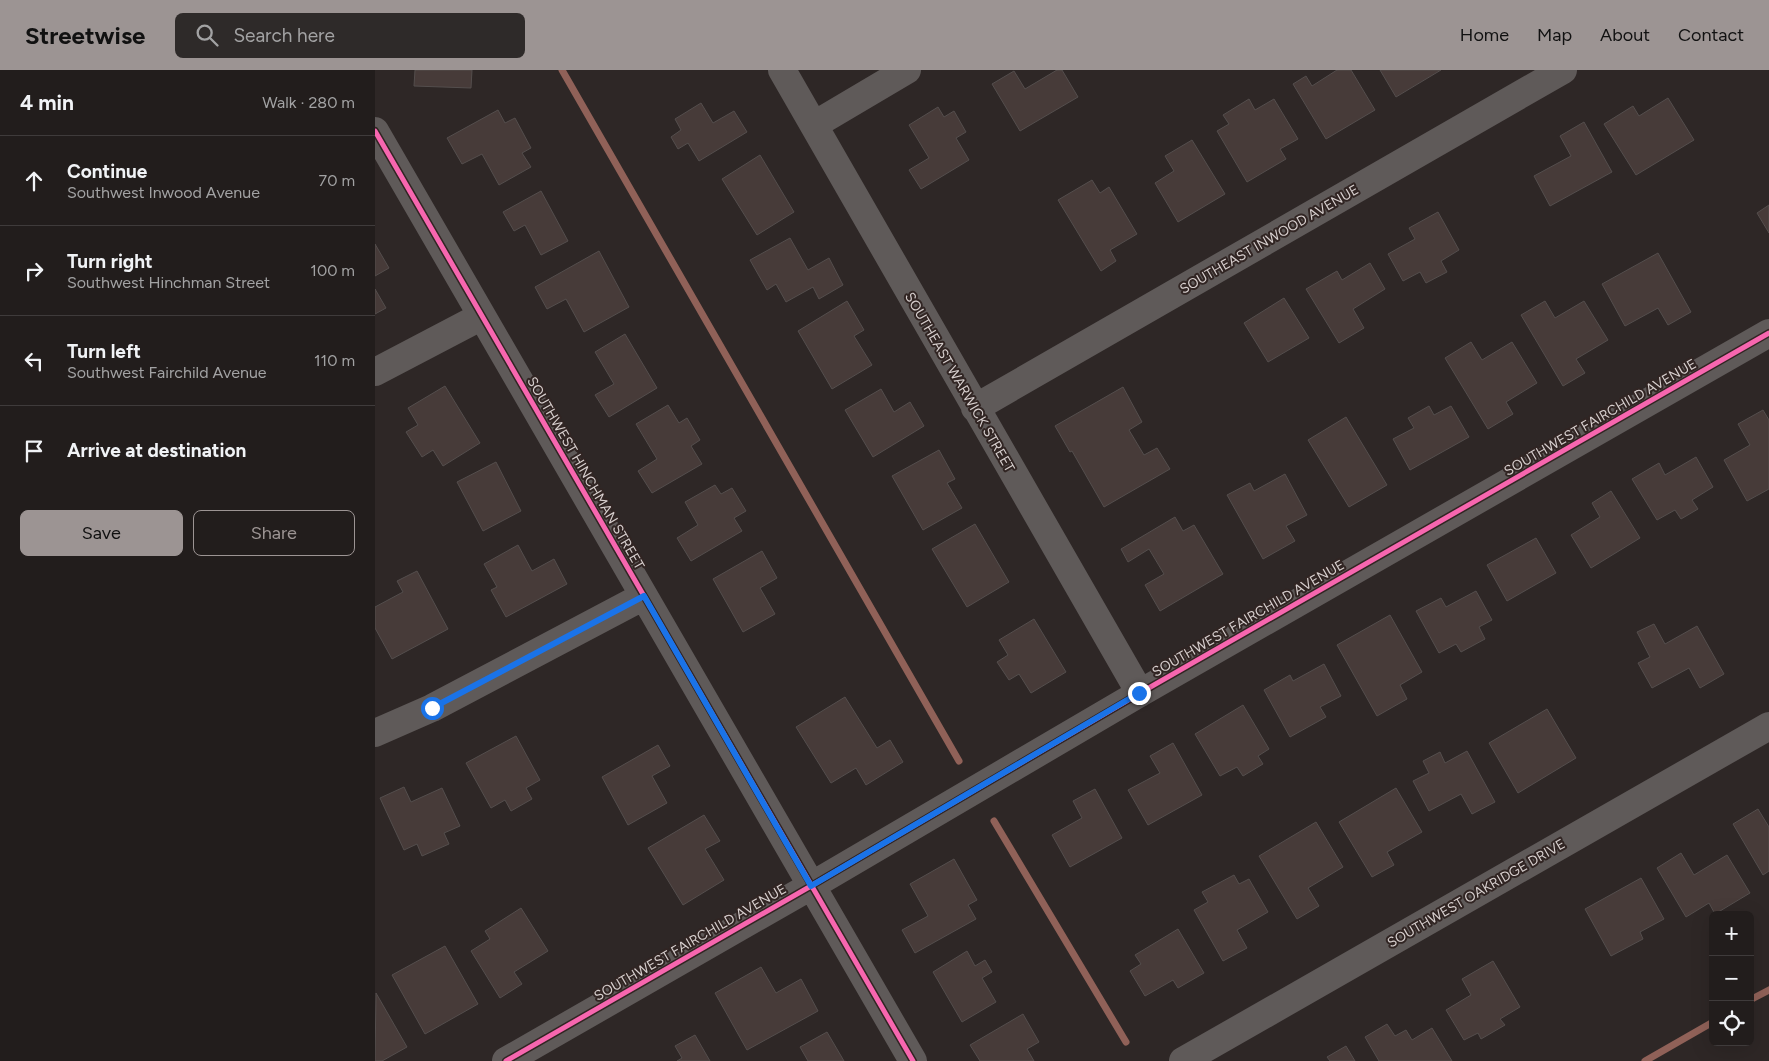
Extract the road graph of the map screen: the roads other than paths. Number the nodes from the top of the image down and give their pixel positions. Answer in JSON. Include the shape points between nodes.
{"nodes":[{"id":1,"x":782,"y":70,"type":"edge"},
{"id":2,"x":907,"y":70,"type":"edge"},
{"id":3,"x":1563,"y":70,"type":"edge"},
{"id":4,"x":814,"y":125,"type":"junction"},
{"id":5,"x":375,"y":131,"type":"edge"},
{"id":6,"x":482,"y":316,"type":"junction"},
{"id":7,"x":1769,"y":333,"type":"edge"},
{"id":8,"x":375,"y":372,"type":"edge"},
{"id":9,"x":975,"y":408,"type":"junction"},
{"id":10,"x":644,"y":596,"type":"junction"},
{"id":11,"x":1139,"y":693,"type":"junction"},
{"id":12,"x":1769,"y":726,"type":"edge"},
{"id":13,"x":375,"y":733,"type":"edge"},
{"id":14,"x":811,"y":886,"type":"junction"},
{"id":15,"x":506,"y":1061,"type":"edge"},
{"id":16,"x":913,"y":1061,"type":"edge"},
{"id":17,"x":1183,"y":1061,"type":"edge"}],
"edges":[{"from":1,"to":4,"type":"street","name":"SOUTHEAST WARWICK STREET"},
{"from":2,"to":4,"type":"street"},
{"from":3,"to":9,"type":"street","name":"SOUTHEAST INWOOD AVENUE"},
{"from":4,"to":9,"type":"street","name":"SOUTHEAST WARWICK STREET"},
{"from":5,"to":6,"type":"street","name":"SOUTHWEST HINCHMAN STREET"},
{"from":6,"to":8,"type":"street"},
{"from":6,"to":10,"type":"street","name":"SOUTHWEST HINCHMAN STREET"},
{"from":7,"to":11,"type":"street","name":"SOUTHWEST FAIRCHILD AVENUE"},
{"from":9,"to":11,"type":"street","name":"SOUTHEAST WARWICK STREET"},
{"from":10,"to":13,"type":"street","via":[[432,708]]},
{"from":10,"to":14,"type":"street","name":"SOUTHWEST HINCHMAN STREET"},
{"from":11,"to":14,"type":"street","name":"SOUTHWEST FAIRCHILD AVENUE"},
{"from":12,"to":17,"type":"street","name":"SOUTHWEST OAKRIDGE DRIVE"},
{"from":14,"to":15,"type":"street","name":"SOUTHWEST FAIRCHILD AVENUE"},
{"from":14,"to":16,"type":"street","name":"SOUTHWEST HINCHMAN STREET"}]}
